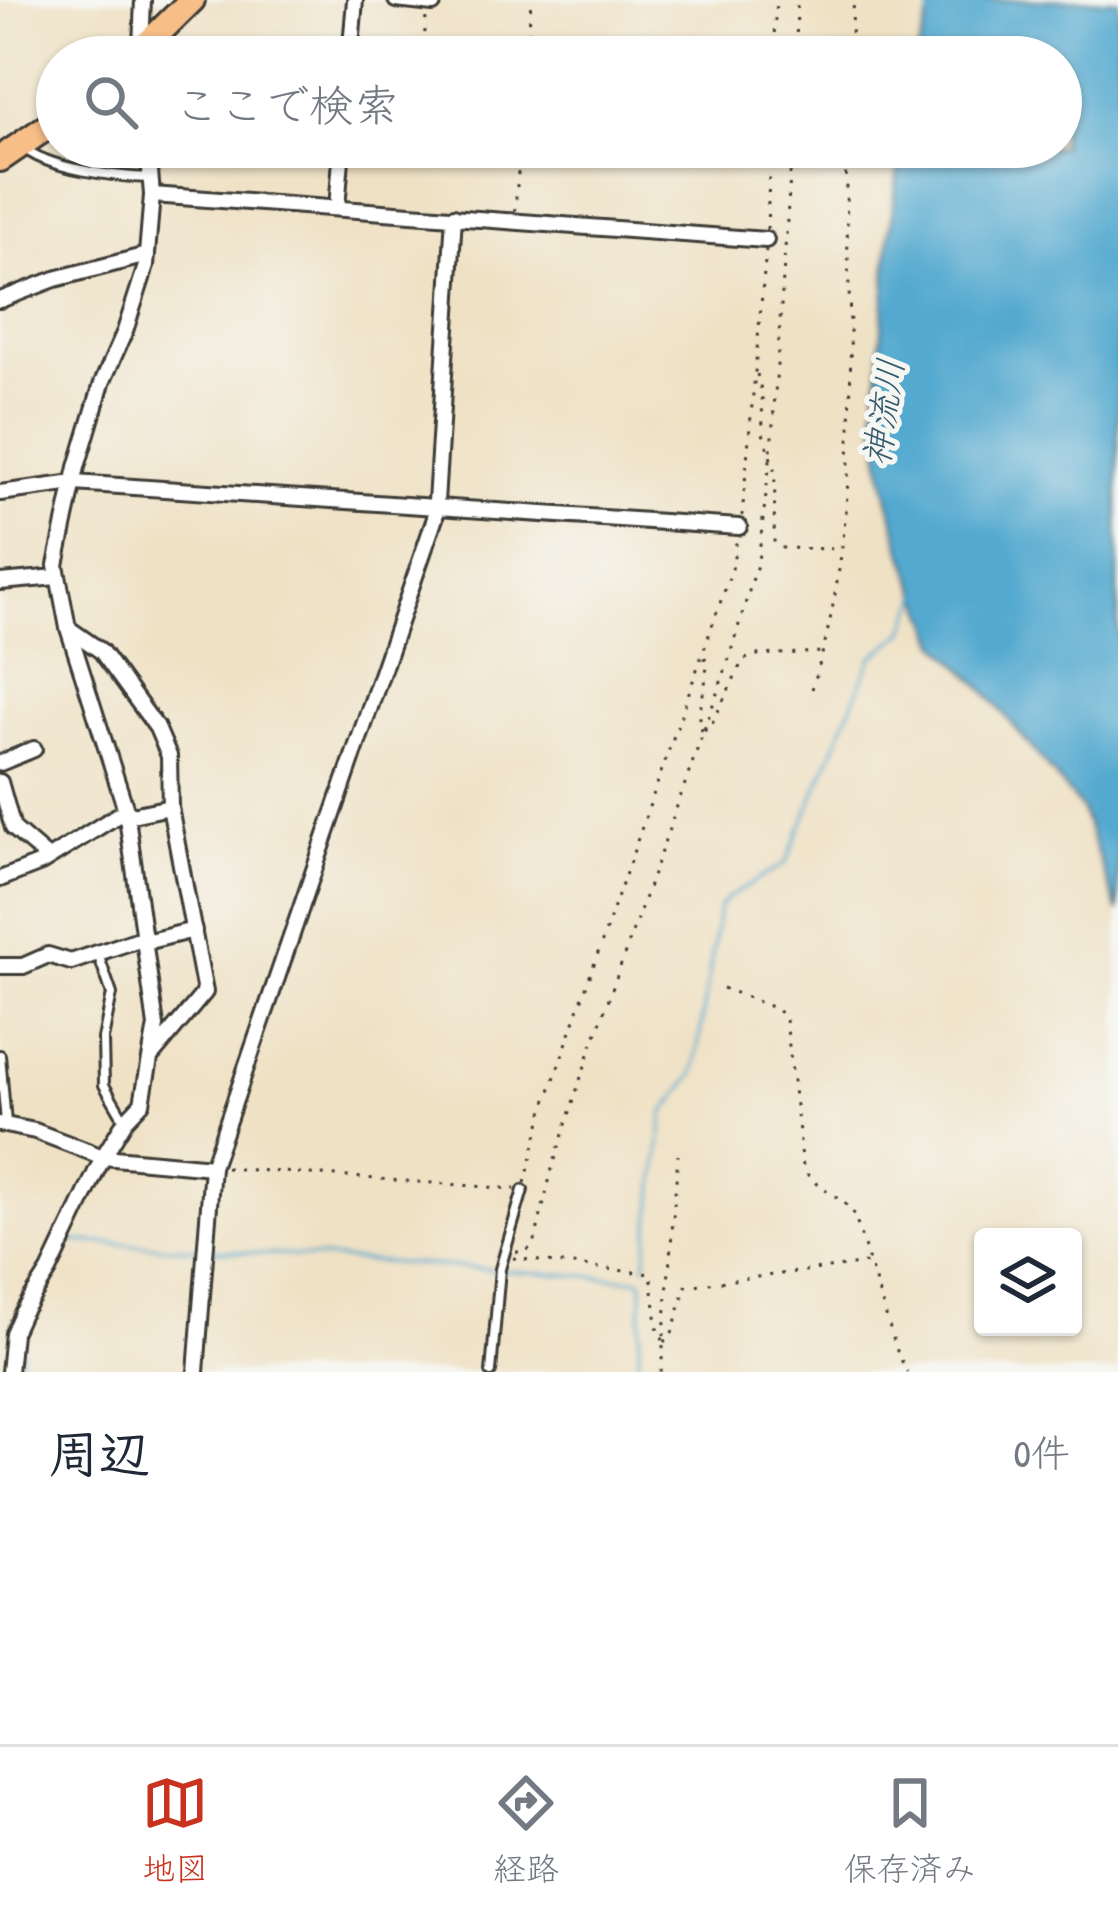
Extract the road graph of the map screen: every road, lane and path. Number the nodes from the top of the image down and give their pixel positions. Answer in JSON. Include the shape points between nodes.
{"nodes":[{"id":1,"x":143,"y":0,"type":"edge"},
{"id":2,"x":192,"y":0,"type":"edge"},
{"id":3,"x":356,"y":0,"type":"edge"},
{"id":4,"x":396,"y":0,"type":"edge"},
{"id":5,"x":531,"y":0,"type":"edge"},
{"id":6,"x":776,"y":0,"type":"edge"},
{"id":7,"x":797,"y":0,"type":"edge"},
{"id":8,"x":854,"y":0,"type":"edge"},
{"id":9,"x":430,"y":3,"type":"edge"},
{"id":10,"x":140,"y":36,"type":"edge"},
{"id":11,"x":157,"y":36,"type":"edge"},
{"id":12,"x":352,"y":36,"type":"edge"},
{"id":13,"x":426,"y":36,"type":"edge"},
{"id":14,"x":528,"y":36,"type":"edge"},
{"id":15,"x":774,"y":36,"type":"edge"},
{"id":16,"x":796,"y":36,"type":"edge"},
{"id":17,"x":851,"y":36,"type":"edge"},
{"id":18,"x":36,"y":135,"type":"edge"},
{"id":19,"x":11,"y":152,"type":"edge"},
{"id":20,"x":80,"y":168,"type":"edge"},
{"id":21,"x":150,"y":168,"type":"edge"},
{"id":22,"x":341,"y":168,"type":"edge"},
{"id":23,"x":518,"y":168,"type":"edge"},
{"id":24,"x":769,"y":168,"type":"edge"},
{"id":25,"x":791,"y":168,"type":"edge"},
{"id":26,"x":845,"y":168,"type":"edge"},
{"id":27,"x":151,"y":178,"type":"junction"},
{"id":28,"x":152,"y":195,"type":"junction"},
{"id":29,"x":337,"y":208,"type":"junction"},
{"id":30,"x":454,"y":216,"type":"junction"},
{"id":31,"x":514,"y":220,"type":"junction"},
{"id":32,"x":766,"y":240,"type":"junction"},
{"id":33,"x":147,"y":255,"type":"junction"},
{"id":34,"x":0,"y":301,"type":"edge"},
{"id":35,"x":757,"y":372,"type":"junction"},
{"id":36,"x":771,"y":452,"type":"junction"},
{"id":37,"x":74,"y":483,"type":"junction"},
{"id":38,"x":0,"y":493,"type":"edge"},
{"id":39,"x":435,"y":506,"type":"junction"},
{"id":40,"x":739,"y":526,"type":"junction"},
{"id":41,"x":840,"y":549,"type":"junction"},
{"id":42,"x":57,"y":577,"type":"junction"},
{"id":43,"x":0,"y":582,"type":"edge"},
{"id":44,"x":68,"y":628,"type":"junction"},
{"id":45,"x":703,"y":652,"type":"junction"},
{"id":46,"x":824,"y":652,"type":"junction"},
{"id":47,"x":812,"y":689,"type":"dead end"},
{"id":48,"x":702,"y":731,"type":"junction"},
{"id":49,"x":34,"y":749,"type":"dead end"},
{"id":50,"x":0,"y":764,"type":"edge"},
{"id":51,"x":0,"y":782,"type":"edge"},
{"id":52,"x":170,"y":807,"type":"junction"},
{"id":53,"x":127,"y":813,"type":"junction"},
{"id":54,"x":48,"y":858,"type":"junction"},
{"id":55,"x":0,"y":879,"type":"edge"},
{"id":56,"x":194,"y":930,"type":"junction"},
{"id":57,"x":145,"y":940,"type":"junction"},
{"id":58,"x":98,"y":952,"type":"junction"},
{"id":59,"x":0,"y":966,"type":"edge"},
{"id":60,"x":724,"y":988,"type":"dead end"},
{"id":61,"x":153,"y":1054,"type":"junction"},
{"id":62,"x":0,"y":1055,"type":"edge"},
{"id":63,"x":125,"y":1120,"type":"junction"},
{"id":64,"x":3,"y":1124,"type":"edge"},
{"id":65,"x":678,"y":1155,"type":"dead end"},
{"id":66,"x":103,"y":1157,"type":"junction"},
{"id":67,"x":212,"y":1167,"type":"junction"},
{"id":68,"x":523,"y":1190,"type":"junction"},
{"id":69,"x":516,"y":1252,"type":"dead end"},
{"id":70,"x":503,"y":1257,"type":"junction"},
{"id":71,"x":869,"y":1262,"type":"junction"},
{"id":72,"x":0,"y":1322,"type":"edge"},
{"id":73,"x":16,"y":1327,"type":"junction"},
{"id":74,"x":664,"y":1342,"type":"junction"},
{"id":75,"x":9,"y":1372,"type":"edge"},
{"id":76,"x":196,"y":1372,"type":"edge"},
{"id":77,"x":491,"y":1372,"type":"edge"},
{"id":78,"x":661,"y":1372,"type":"edge"},
{"id":79,"x":908,"y":1372,"type":"edge"}],
"edges":[{"from":1,"to":10,"type":"street"},
{"from":2,"to":11,"type":"highway"},
{"from":3,"to":12,"type":"street"},
{"from":4,"to":9,"type":"street"},
{"from":5,"to":14,"type":"path"},
{"from":6,"to":15,"type":"path"},
{"from":7,"to":16,"type":"path"},
{"from":8,"to":17,"type":"path"},
{"from":9,"to":13,"type":"path"},
{"from":18,"to":19,"type":"highway"},
{"from":20,"to":27,"type":"lane"},
{"from":21,"to":27,"type":"street"},
{"from":22,"to":29,"type":"street"},
{"from":23,"to":31,"type":"path"},
{"from":24,"to":32,"type":"path"},
{"from":25,"to":36,"type":"path"},
{"from":26,"to":41,"type":"path","via":[[850,432]]},
{"from":27,"to":28,"type":"street"},
{"from":28,"to":29,"type":"street"},
{"from":28,"to":33,"type":"street"},
{"from":29,"to":30,"type":"street"},
{"from":30,"to":31,"type":"street"},
{"from":30,"to":39,"type":"street"},
{"from":31,"to":32,"type":"street"},
{"from":32,"to":35,"type":"path"},
{"from":33,"to":34,"type":"street"},
{"from":33,"to":37,"type":"street"},
{"from":35,"to":36,"type":"path"},
{"from":35,"to":40,"type":"path"},
{"from":36,"to":41,"type":"path","via":[[773,542]]},
{"from":36,"to":48,"type":"path","via":[[758,561]]},
{"from":37,"to":38,"type":"street"},
{"from":37,"to":39,"type":"street"},
{"from":37,"to":42,"type":"street"},
{"from":39,"to":40,"type":"street"},
{"from":39,"to":67,"type":"street"},
{"from":40,"to":45,"type":"path"},
{"from":41,"to":46,"type":"path"},
{"from":42,"to":43,"type":"street"},
{"from":42,"to":44,"type":"street"},
{"from":44,"to":52,"type":"street","via":[[100,651],[157,728],[169,756]]},
{"from":44,"to":53,"type":"street"},
{"from":45,"to":48,"type":"path"},
{"from":45,"to":68,"type":"path","via":[[550,1090]]},
{"from":46,"to":47,"type":"path"},
{"from":46,"to":48,"type":"path","via":[[743,660]]},
{"from":48,"to":69,"type":"path","via":[[581,1077],[534,1245]]},
{"from":49,"to":50,"type":"street"},
{"from":51,"to":54,"type":"street","via":[[13,828]]},
{"from":52,"to":53,"type":"street"},
{"from":52,"to":56,"type":"street"},
{"from":53,"to":54,"type":"street"},
{"from":53,"to":57,"type":"street"},
{"from":54,"to":55,"type":"street"},
{"from":56,"to":57,"type":"street"},
{"from":56,"to":61,"type":"street","via":[[205,992]]},
{"from":57,"to":58,"type":"street"},
{"from":57,"to":61,"type":"street"},
{"from":58,"to":59,"type":"street","via":[[71,962],[48,955]]},
{"from":58,"to":63,"type":"lane","via":[[112,994],[104,1085]]},
{"from":60,"to":71,"type":"path","via":[[786,1020],[803,1167],[846,1202]]},
{"from":61,"to":63,"type":"street","via":[[142,1102]]},
{"from":62,"to":64,"type":"lane"},
{"from":63,"to":66,"type":"street"},
{"from":64,"to":66,"type":"street"},
{"from":65,"to":74,"type":"path"},
{"from":66,"to":67,"type":"street"},
{"from":66,"to":73,"type":"street"},
{"from":67,"to":68,"type":"path"},
{"from":67,"to":76,"type":"street"},
{"from":68,"to":70,"type":"lane"},
{"from":70,"to":74,"type":"path","via":[[651,1274]]},
{"from":70,"to":77,"type":"lane"},
{"from":71,"to":74,"type":"path","via":[[686,1286]]},
{"from":71,"to":79,"type":"path"},
{"from":72,"to":73,"type":"street"},
{"from":73,"to":75,"type":"street"},
{"from":74,"to":78,"type":"path"}]}
